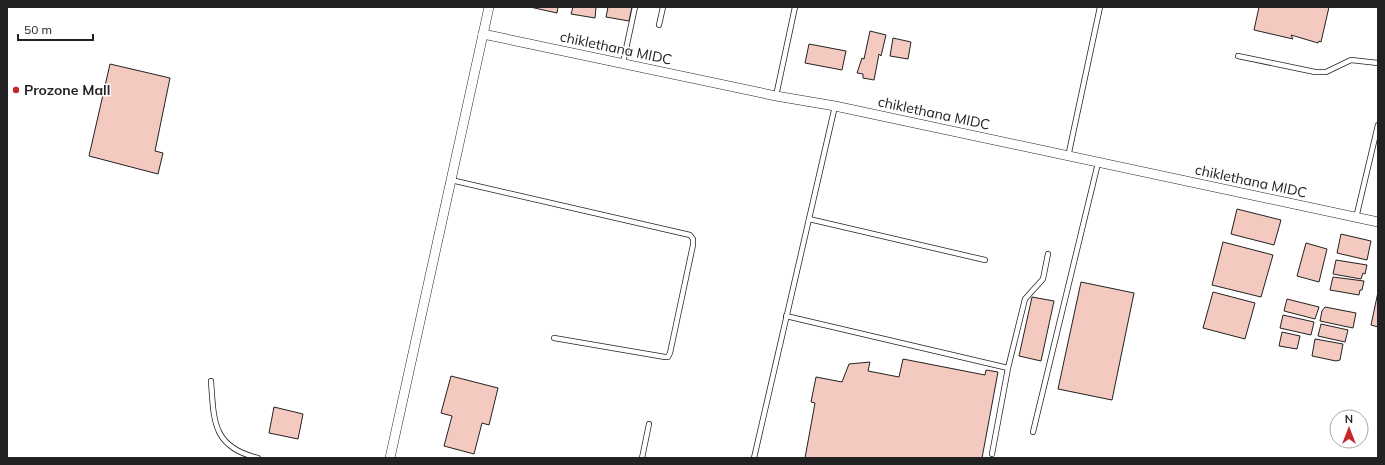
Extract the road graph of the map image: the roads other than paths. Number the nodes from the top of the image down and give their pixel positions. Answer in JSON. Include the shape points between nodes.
{"nodes":[{"id":1,"x":489,"y":7,"type":"edge"},
{"id":2,"x":635,"y":7,"type":"edge"},
{"id":3,"x":663,"y":7,"type":"edge"},
{"id":4,"x":795,"y":7,"type":"edge"},
{"id":5,"x":1100,"y":7,"type":"edge"},
{"id":6,"x":658,"y":25,"type":"dead end"},
{"id":7,"x":483,"y":34,"type":"junction"},
{"id":8,"x":1238,"y":56,"type":"dead end"},
{"id":9,"x":623,"y":64,"type":"junction"},
{"id":10,"x":1378,"y":64,"type":"edge"},
{"id":11,"x":776,"y":96,"type":"junction"},
{"id":12,"x":835,"y":106,"type":"junction"},
{"id":13,"x":1378,"y":125,"type":"edge"},
{"id":14,"x":1068,"y":157,"type":"junction"},
{"id":15,"x":1098,"y":163,"type":"junction"},
{"id":16,"x":451,"y":180,"type":"junction"},
{"id":17,"x":1356,"y":218,"type":"junction"},
{"id":18,"x":809,"y":219,"type":"junction"},
{"id":19,"x":1378,"y":222,"type":"edge"},
{"id":20,"x":1048,"y":254,"type":"dead end"},
{"id":21,"x":985,"y":260,"type":"dead end"},
{"id":22,"x":786,"y":316,"type":"junction"},
{"id":23,"x":554,"y":338,"type":"dead end"},
{"id":24,"x":1008,"y":368,"type":"junction"},
{"id":25,"x":211,"y":382,"type":"dead end"},
{"id":26,"x":649,"y":424,"type":"dead end"},
{"id":27,"x":1033,"y":432,"type":"dead end"},
{"id":28,"x":992,"y":454,"type":"dead end"},
{"id":29,"x":258,"y":458,"type":"edge"},
{"id":30,"x":390,"y":458,"type":"edge"},
{"id":31,"x":642,"y":458,"type":"edge"},
{"id":32,"x":754,"y":458,"type":"edge"}],
"edges":[{"from":1,"to":7,"type":"street"},
{"from":2,"to":9,"type":"lane"},
{"from":3,"to":6,"type":"lane"},
{"from":4,"to":11,"type":"lane"},
{"from":5,"to":14,"type":"lane"},
{"from":7,"to":9,"type":"street","name":"chiklethana MIDC"},
{"from":7,"to":16,"type":"street"},
{"from":8,"to":10,"type":"lane","via":[[1315,72],[1326,72],[1351,60]]},
{"from":9,"to":11,"type":"street","name":"chiklethana MIDC"},
{"from":11,"to":12,"type":"street","name":"chiklethana MIDC"},
{"from":12,"to":14,"type":"street","name":"chiklethana MIDC"},
{"from":12,"to":18,"type":"lane"},
{"from":13,"to":17,"type":"lane"},
{"from":14,"to":15,"type":"street","name":"chiklethana MIDC"},
{"from":15,"to":17,"type":"street","name":"chiklethana MIDC"},
{"from":15,"to":27,"type":"lane"},
{"from":16,"to":23,"type":"lane","via":[[690,235],[693,239],[668,357]]},
{"from":16,"to":30,"type":"street"},
{"from":17,"to":19,"type":"street","name":"chiklethana MIDC"},
{"from":18,"to":21,"type":"lane"},
{"from":18,"to":22,"type":"lane"},
{"from":20,"to":24,"type":"lane","via":[[1043,279],[1025,299]]},
{"from":22,"to":24,"type":"lane"},
{"from":22,"to":32,"type":"lane"},
{"from":24,"to":28,"type":"lane"},
{"from":25,"to":29,"type":"lane","via":[[216,429],[227,444],[245,455]]},
{"from":26,"to":31,"type":"lane"}]}
